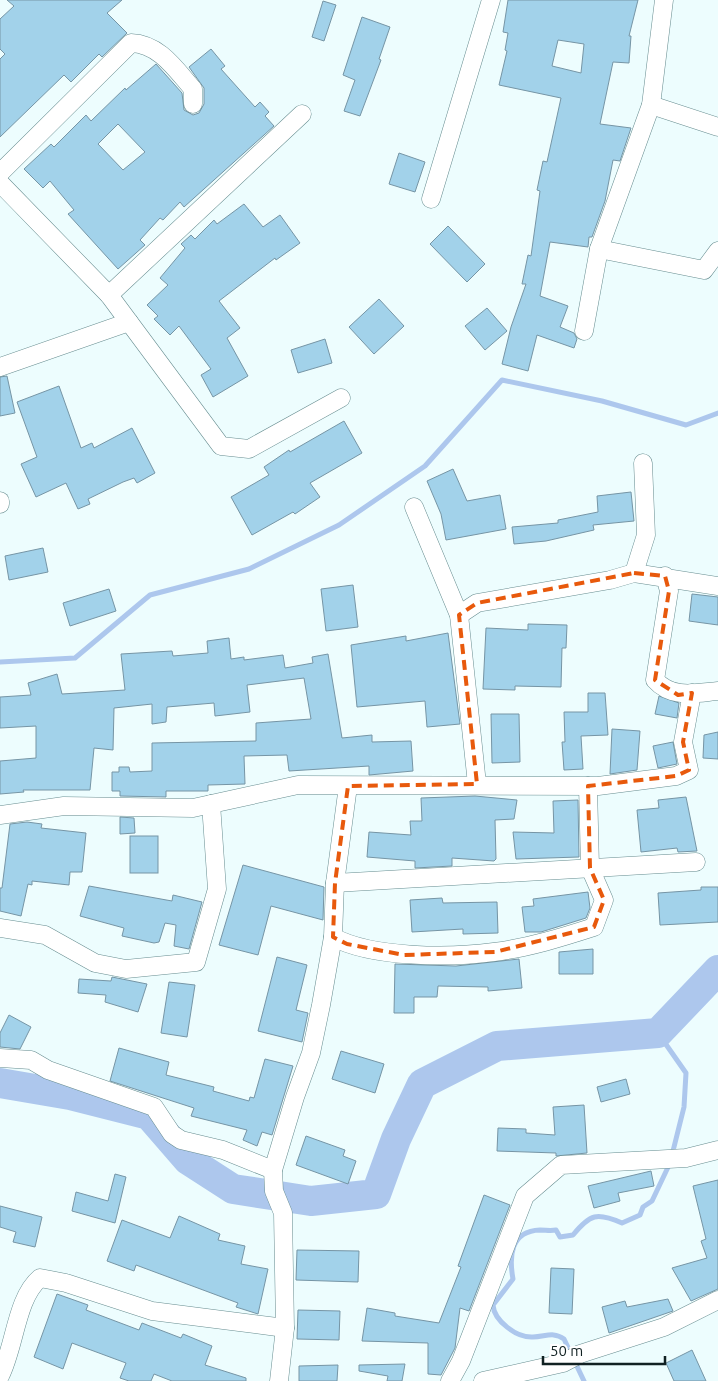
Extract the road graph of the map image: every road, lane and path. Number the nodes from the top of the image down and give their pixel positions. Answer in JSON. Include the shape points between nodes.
{"nodes":[{"id":1,"x":491,"y":0,"type":"edge"},
{"id":2,"x":664,"y":0,"type":"edge"},
{"id":3,"x":193,"y":104,"type":"dead end"},
{"id":4,"x":651,"y":105,"type":"junction"},
{"id":5,"x":302,"y":114,"type":"dead end"},
{"id":6,"x":718,"y":127,"type":"edge"},
{"id":7,"x":0,"y":173,"type":"edge"},
{"id":8,"x":0,"y":183,"type":"edge"},
{"id":9,"x":431,"y":199,"type":"dead end"},
{"id":10,"x":599,"y":250,"type":"junction"},
{"id":11,"x":718,"y":251,"type":"edge"},
{"id":12,"x":109,"y":295,"type":"junction"},
{"id":13,"x":129,"y":322,"type":"junction"},
{"id":14,"x":584,"y":331,"type":"dead end"},
{"id":15,"x":0,"y":366,"type":"edge"},
{"id":16,"x":341,"y":398,"type":"dead end"},
{"id":17,"x":643,"y":463,"type":"dead end"},
{"id":18,"x":414,"y":507,"type":"dead end"},
{"id":19,"x":634,"y":573,"type":"junction"},
{"id":20,"x":666,"y":576,"type":"junction"},
{"id":21,"x":718,"y":586,"type":"edge"},
{"id":22,"x":459,"y":615,"type":"junction"},
{"id":23,"x":718,"y":692,"type":"edge"},
{"id":24,"x":692,"y":694,"type":"junction"},
{"id":25,"x":477,"y":784,"type":"junction"},
{"id":26,"x":348,"y":786,"type":"junction"},
{"id":27,"x":588,"y":786,"type":"junction"},
{"id":28,"x":211,"y":804,"type":"junction"},
{"id":29,"x":0,"y":815,"type":"edge"},
{"id":30,"x":696,"y":862,"type":"dead end"},
{"id":31,"x":590,"y":868,"type":"junction"},
{"id":32,"x":335,"y":883,"type":"junction"},
{"id":33,"x":0,"y":928,"type":"edge"},
{"id":34,"x":333,"y":937,"type":"junction"},
{"id":35,"x":0,"y":1058,"type":"edge"},
{"id":36,"x":718,"y":1150,"type":"edge"},
{"id":37,"x":273,"y":1170,"type":"junction"},
{"id":38,"x":718,"y":1300,"type":"edge"},
{"id":39,"x":285,"y":1328,"type":"junction"},
{"id":40,"x":0,"y":1376,"type":"edge"},
{"id":41,"x":279,"y":1381,"type":"edge"},
{"id":42,"x":450,"y":1381,"type":"edge"},
{"id":43,"x":483,"y":1381,"type":"edge"}],
"edges":[{"from":1,"to":9,"type":"street"},
{"from":2,"to":4,"type":"street"},
{"from":3,"to":7,"type":"street","via":[[193,89],[159,51],[143,43],[131,42]]},
{"from":4,"to":6,"type":"street"},
{"from":4,"to":10,"type":"street"},
{"from":5,"to":12,"type":"street"},
{"from":8,"to":12,"type":"street"},
{"from":10,"to":11,"type":"street","via":[[704,270]]},
{"from":10,"to":14,"type":"street"},
{"from":12,"to":13,"type":"street"},
{"from":13,"to":15,"type":"street"},
{"from":13,"to":16,"type":"street","via":[[221,446],[249,449]]},
{"from":17,"to":19,"type":"street","via":[[646,536]]},
{"from":18,"to":22,"type":"street"},
{"from":19,"to":20,"type":"street"},
{"from":19,"to":22,"type":"street","via":[[476,603]]},
{"from":20,"to":21,"type":"street"},
{"from":20,"to":24,"type":"street","via":[[669,591],[655,680],[662,688],[678,694]]},
{"from":22,"to":25,"type":"street"},
{"from":23,"to":24,"type":"street"},
{"from":24,"to":27,"type":"street","via":[[683,742],[689,770],[676,776]]},
{"from":25,"to":26,"type":"street"},
{"from":25,"to":27,"type":"street"},
{"from":26,"to":28,"type":"street","via":[[298,786]]},
{"from":26,"to":32,"type":"street"},
{"from":27,"to":31,"type":"street"},
{"from":28,"to":29,"type":"street","via":[[193,808],[64,806]]},
{"from":28,"to":33,"type":"street","via":[[217,889],[196,962],[126,969],[95,963],[45,934]]},
{"from":30,"to":31,"type":"street"},
{"from":31,"to":32,"type":"street"},
{"from":31,"to":34,"type":"street","via":[[604,900],[594,927],[570,935],[495,952],[404,955],[347,944]]},
{"from":32,"to":34,"type":"street"},
{"from":34,"to":37,"type":"street","via":[[311,1053]]},
{"from":35,"to":37,"type":"street","via":[[31,1060],[48,1070],[154,1107],[172,1134],[181,1140],[223,1150]]},
{"from":36,"to":42,"type":"street","via":[[686,1158],[561,1166],[525,1196],[461,1361]]},
{"from":37,"to":39,"type":"street","via":[[274,1190],[283,1213]]},
{"from":38,"to":43,"type":"street","via":[[664,1327],[580,1354],[563,1363]]},
{"from":39,"to":40,"type":"street","via":[[152,1311],[66,1283],[40,1278],[30,1286],[14,1330],[9,1359]]},
{"from":39,"to":41,"type":"street"}]}
